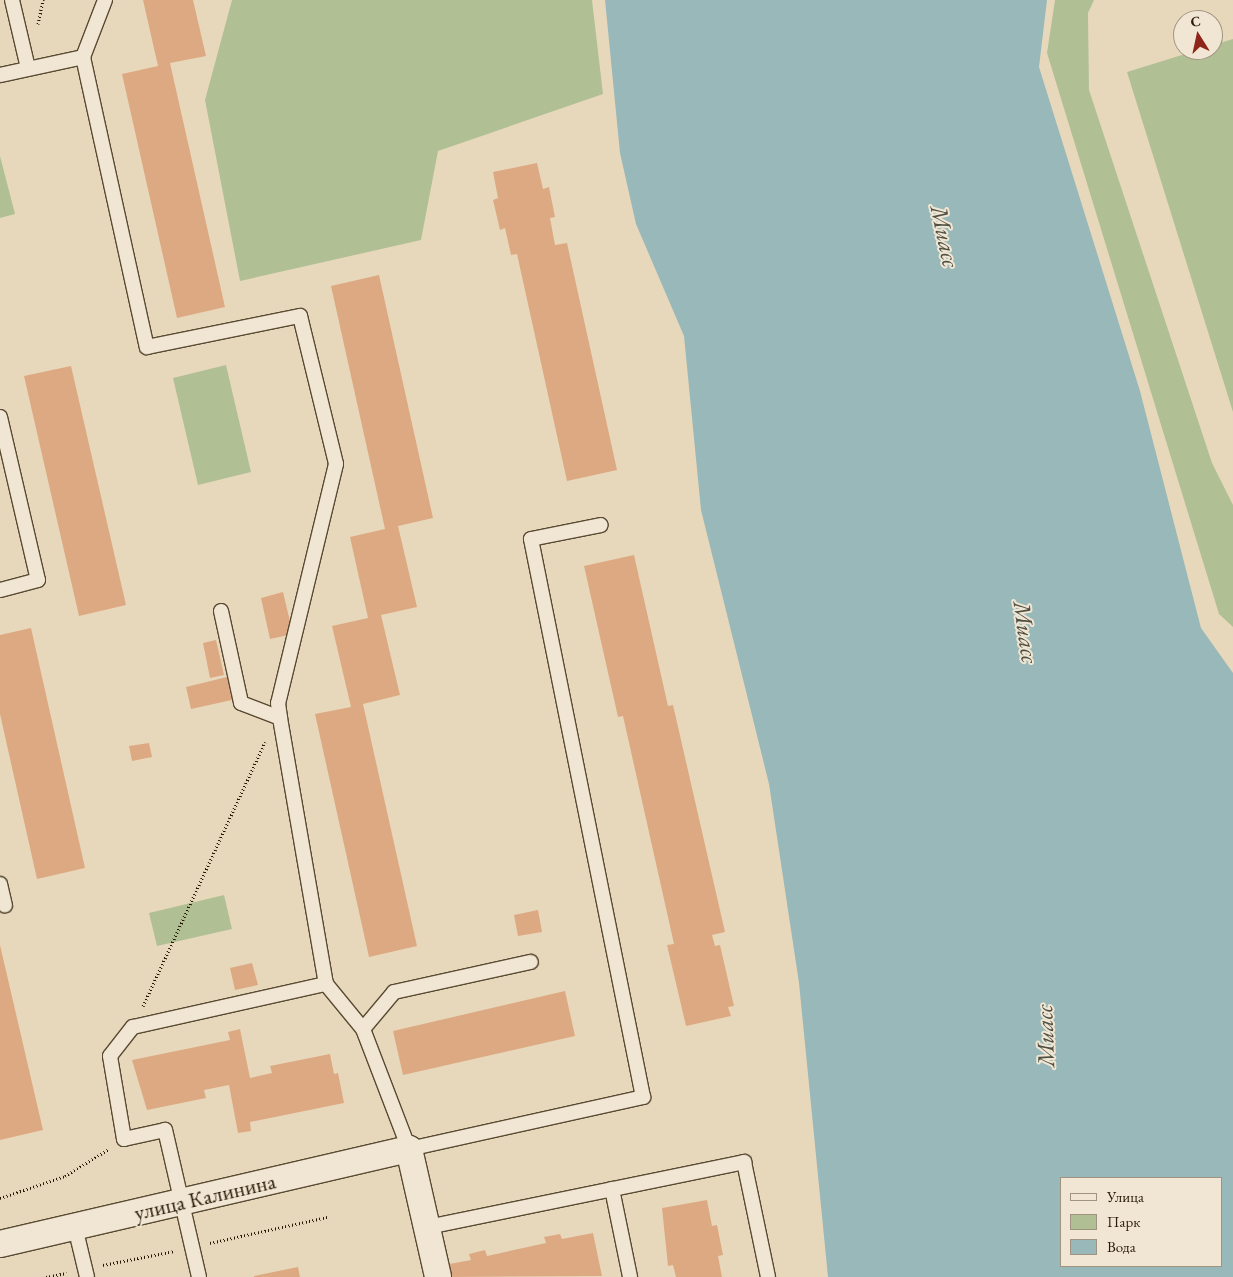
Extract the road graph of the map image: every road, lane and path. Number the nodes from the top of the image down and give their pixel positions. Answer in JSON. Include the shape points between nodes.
{"nodes":[{"id":1,"x":12,"y":0,"type":"edge"},
{"id":2,"x":105,"y":0,"type":"edge"},
{"id":3,"x":83,"y":57,"type":"junction"},
{"id":4,"x":28,"y":68,"type":"junction"},
{"id":5,"x":0,"y":75,"type":"edge"},
{"id":6,"x":0,"y":417,"type":"edge"},
{"id":7,"x":601,"y":525,"type":"dead end"},
{"id":8,"x":0,"y":590,"type":"edge"},
{"id":9,"x":221,"y":611,"type":"dead end"},
{"id":10,"x":278,"y":718,"type":"junction"},
{"id":11,"x":0,"y":884,"type":"edge"},
{"id":12,"x":5,"y":905,"type":"dead end"},
{"id":13,"x":531,"y":962,"type":"dead end"},
{"id":14,"x":326,"y":984,"type":"junction"},
{"id":15,"x":133,"y":1027,"type":"junction"},
{"id":16,"x":363,"y":1029,"type":"junction"},
{"id":17,"x":124,"y":1139,"type":"junction"},
{"id":18,"x":410,"y":1149,"type":"junction"},
{"id":19,"x":612,"y":1189,"type":"junction"},
{"id":20,"x":0,"y":1198,"type":"edge"},
{"id":21,"x":180,"y":1202,"type":"junction"},
{"id":22,"x":75,"y":1227,"type":"junction"},
{"id":23,"x":428,"y":1227,"type":"junction"},
{"id":24,"x":0,"y":1244,"type":"edge"},
{"id":25,"x":87,"y":1277,"type":"edge"},
{"id":26,"x":198,"y":1277,"type":"edge"},
{"id":27,"x":438,"y":1277,"type":"edge"},
{"id":28,"x":630,"y":1277,"type":"edge"},
{"id":29,"x":768,"y":1277,"type":"edge"}],
"edges":[{"from":1,"to":4,"type":"lane"},
{"from":2,"to":3,"type":"lane"},
{"from":3,"to":4,"type":"lane"},
{"from":3,"to":10,"type":"lane","via":[[147,347],[300,316],[336,464],[278,703]]},
{"from":4,"to":5,"type":"lane"},
{"from":6,"to":8,"type":"lane","via":[[38,580]]},
{"from":7,"to":18,"type":"lane","via":[[531,539],[643,1097]]},
{"from":9,"to":10,"type":"lane","via":[[241,703]]},
{"from":10,"to":14,"type":"lane"},
{"from":10,"to":15,"type":"path"},
{"from":11,"to":12,"type":"lane"},
{"from":13,"to":16,"type":"lane","via":[[394,992]]},
{"from":14,"to":15,"type":"lane"},
{"from":14,"to":16,"type":"lane"},
{"from":15,"to":17,"type":"lane","via":[[110,1056]]},
{"from":16,"to":18,"type":"lane"},
{"from":17,"to":20,"type":"path","via":[[65,1176]]},
{"from":17,"to":21,"type":"lane","via":[[165,1130]]},
{"from":18,"to":21,"type":"street","name":"улица Калинина"},
{"from":18,"to":23,"type":"street"},
{"from":19,"to":23,"type":"lane"},
{"from":19,"to":28,"type":"lane"},
{"from":19,"to":29,"type":"lane","via":[[744,1162]]},
{"from":21,"to":22,"type":"street","name":"улица Калинина"},
{"from":21,"to":26,"type":"lane"},
{"from":22,"to":24,"type":"street","name":"улица Калинина"},
{"from":22,"to":25,"type":"lane"},
{"from":23,"to":27,"type":"street"}]}
